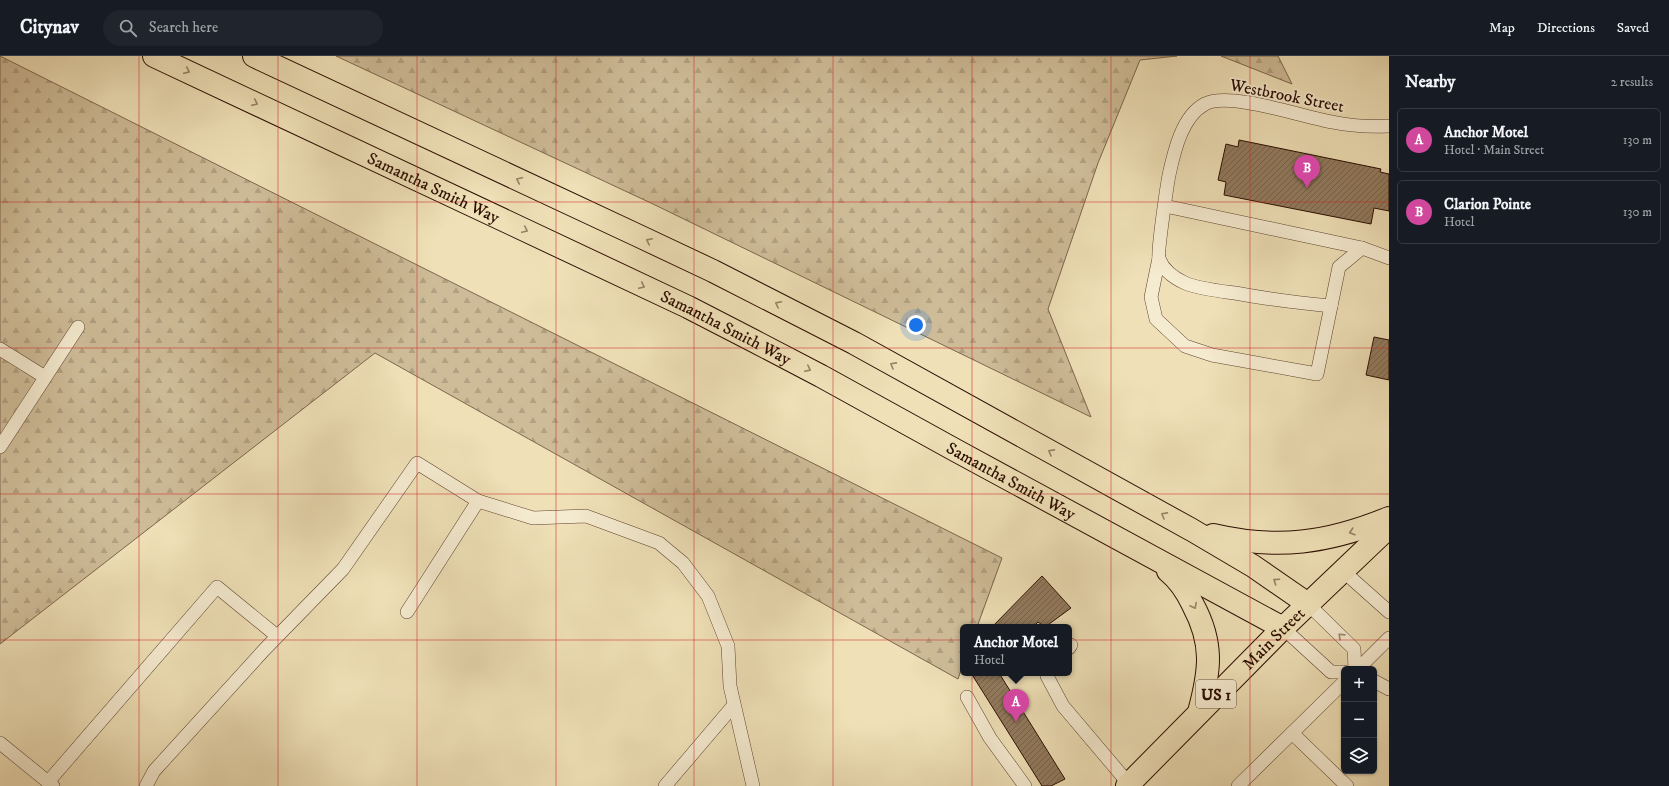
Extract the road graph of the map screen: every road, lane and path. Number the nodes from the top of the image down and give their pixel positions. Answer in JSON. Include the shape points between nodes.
{"nodes":[{"id":1,"x":154,"y":56,"type":"edge"},
{"id":2,"x":254,"y":56,"type":"edge"},
{"id":3,"x":1389,"y":126,"type":"edge"},
{"id":4,"x":1165,"y":206,"type":"junction"},
{"id":5,"x":1362,"y":248,"type":"junction"},
{"id":6,"x":1159,"y":258,"type":"junction"},
{"id":7,"x":1389,"y":258,"type":"edge"},
{"id":8,"x":1331,"y":306,"type":"junction"},
{"id":9,"x":78,"y":327,"type":"dead end"},
{"id":10,"x":0,"y":349,"type":"edge"},
{"id":11,"x":45,"y":377,"type":"junction"},
{"id":12,"x":0,"y":447,"type":"edge"},
{"id":13,"x":478,"y":501,"type":"junction"},
{"id":14,"x":1389,"y":518,"type":"edge"},
{"id":15,"x":1389,"y":527,"type":"edge"},
{"id":16,"x":1192,"y":530,"type":"junction"},
{"id":17,"x":1150,"y":556,"type":"junction"},
{"id":18,"x":1343,"y":572,"type":"junction"},
{"id":19,"x":1308,"y":604,"type":"junction"},
{"id":20,"x":406,"y":612,"type":"dead end"},
{"id":21,"x":1389,"y":612,"type":"edge"},
{"id":22,"x":1282,"y":628,"type":"junction"},
{"id":23,"x":277,"y":636,"type":"junction"},
{"id":24,"x":1389,"y":638,"type":"edge"},
{"id":25,"x":1356,"y":666,"type":"edge"},
{"id":26,"x":1359,"y":666,"type":"edge"},
{"id":27,"x":1341,"y":672,"type":"edge"},
{"id":28,"x":1046,"y":676,"type":"edge"},
{"id":29,"x":1377,"y":683,"type":"edge"},
{"id":30,"x":1341,"y":685,"type":"edge"},
{"id":31,"x":1389,"y":689,"type":"edge"},
{"id":32,"x":967,"y":697,"type":"dead end"},
{"id":33,"x":734,"y":705,"type":"junction"},
{"id":34,"x":1198,"y":712,"type":"junction"},
{"id":35,"x":1292,"y":733,"type":"junction"},
{"id":36,"x":0,"y":743,"type":"edge"},
{"id":37,"x":749,"y":783,"type":"edge"},
{"id":38,"x":50,"y":784,"type":"edge"},
{"id":39,"x":1128,"y":785,"type":"edge"},
{"id":40,"x":146,"y":786,"type":"edge"},
{"id":41,"x":665,"y":786,"type":"edge"},
{"id":42,"x":1025,"y":786,"type":"edge"},
{"id":43,"x":1238,"y":786,"type":"edge"},
{"id":44,"x":1347,"y":786,"type":"edge"}],
"edges":[{"from":1,"to":17,"type":"main road","name":"Samantha Smith Way","one_way":true,"via":[[701,314],[821,376]]},
{"from":16,"to":2,"type":"main road","one_way":true,"via":[[867,350],[720,275]]},
{"from":3,"to":4,"type":"lane","name":"Westbrook Street","via":[[1369,127],[1331,122],[1239,101],[1222,100],[1204,104],[1189,118],[1179,138],[1172,162]]},
{"from":4,"to":5,"type":"lane"},
{"from":4,"to":6,"type":"lane","name":"Westbrook Street"},
{"from":5,"to":7,"type":"lane"},
{"from":5,"to":8,"type":"lane","via":[[1339,266]]},
{"from":6,"to":8,"type":"lane","via":[[1169,275],[1186,284],[1294,303]]},
{"from":6,"to":8,"type":"lane","name":"Westbrook Street","via":[[1151,297],[1156,319],[1185,346],[1212,356],[1317,374]]},
{"from":9,"to":11,"type":"lane"},
{"from":10,"to":11,"type":"lane"},
{"from":11,"to":12,"type":"lane"},
{"from":13,"to":20,"type":"lane"},
{"from":13,"to":23,"type":"lane","via":[[417,463],[343,569]]},
{"from":13,"to":33,"type":"lane","via":[[533,518],[586,516],[659,543],[683,563],[708,596],[728,646],[730,686]]},
{"from":14,"to":16,"type":"main road","one_way":true,"via":[[1351,532],[1297,543],[1248,543]]},
{"from":15,"to":18,"type":"main road","name":"Main Street","number":"US 1"},
{"from":19,"to":16,"type":"main road","one_way":true,"via":[[1253,566]]},
{"from":17,"to":22,"type":"main road","name":"Samantha Smith Way"},
{"from":17,"to":34,"type":"main road","one_way":true,"via":[[1175,576],[1200,618],[1207,638],[1207,684]]},
{"from":18,"to":19,"type":"main road","name":"Main Street","number":"US 1"},
{"from":18,"to":21,"type":"lane"},
{"from":19,"to":22,"type":"main road","name":"Main Street","number":"US 1"},
{"from":25,"to":19,"type":"lane","one_way":true,"via":[[1354,649]]},
{"from":22,"to":27,"type":"lane","via":[[1331,672]]},
{"from":22,"to":34,"type":"main road","name":"Main Street","number":"US 1"},
{"from":23,"to":38,"type":"lane","via":[[217,588]]},
{"from":23,"to":40,"type":"lane","via":[[154,771]]},
{"from":24,"to":26,"type":"lane"},
{"from":28,"to":39,"type":"lane","via":[[1063,706]]},
{"from":29,"to":31,"type":"lane"},
{"from":30,"to":35,"type":"lane"},
{"from":32,"to":42,"type":"lane","via":[[990,738]]},
{"from":33,"to":37,"type":"lane"},
{"from":33,"to":41,"type":"lane"},
{"from":34,"to":39,"type":"main road","name":"Main Street","number":"US 1"},
{"from":35,"to":43,"type":"lane"},
{"from":35,"to":44,"type":"lane"},
{"from":36,"to":38,"type":"lane"}]}
